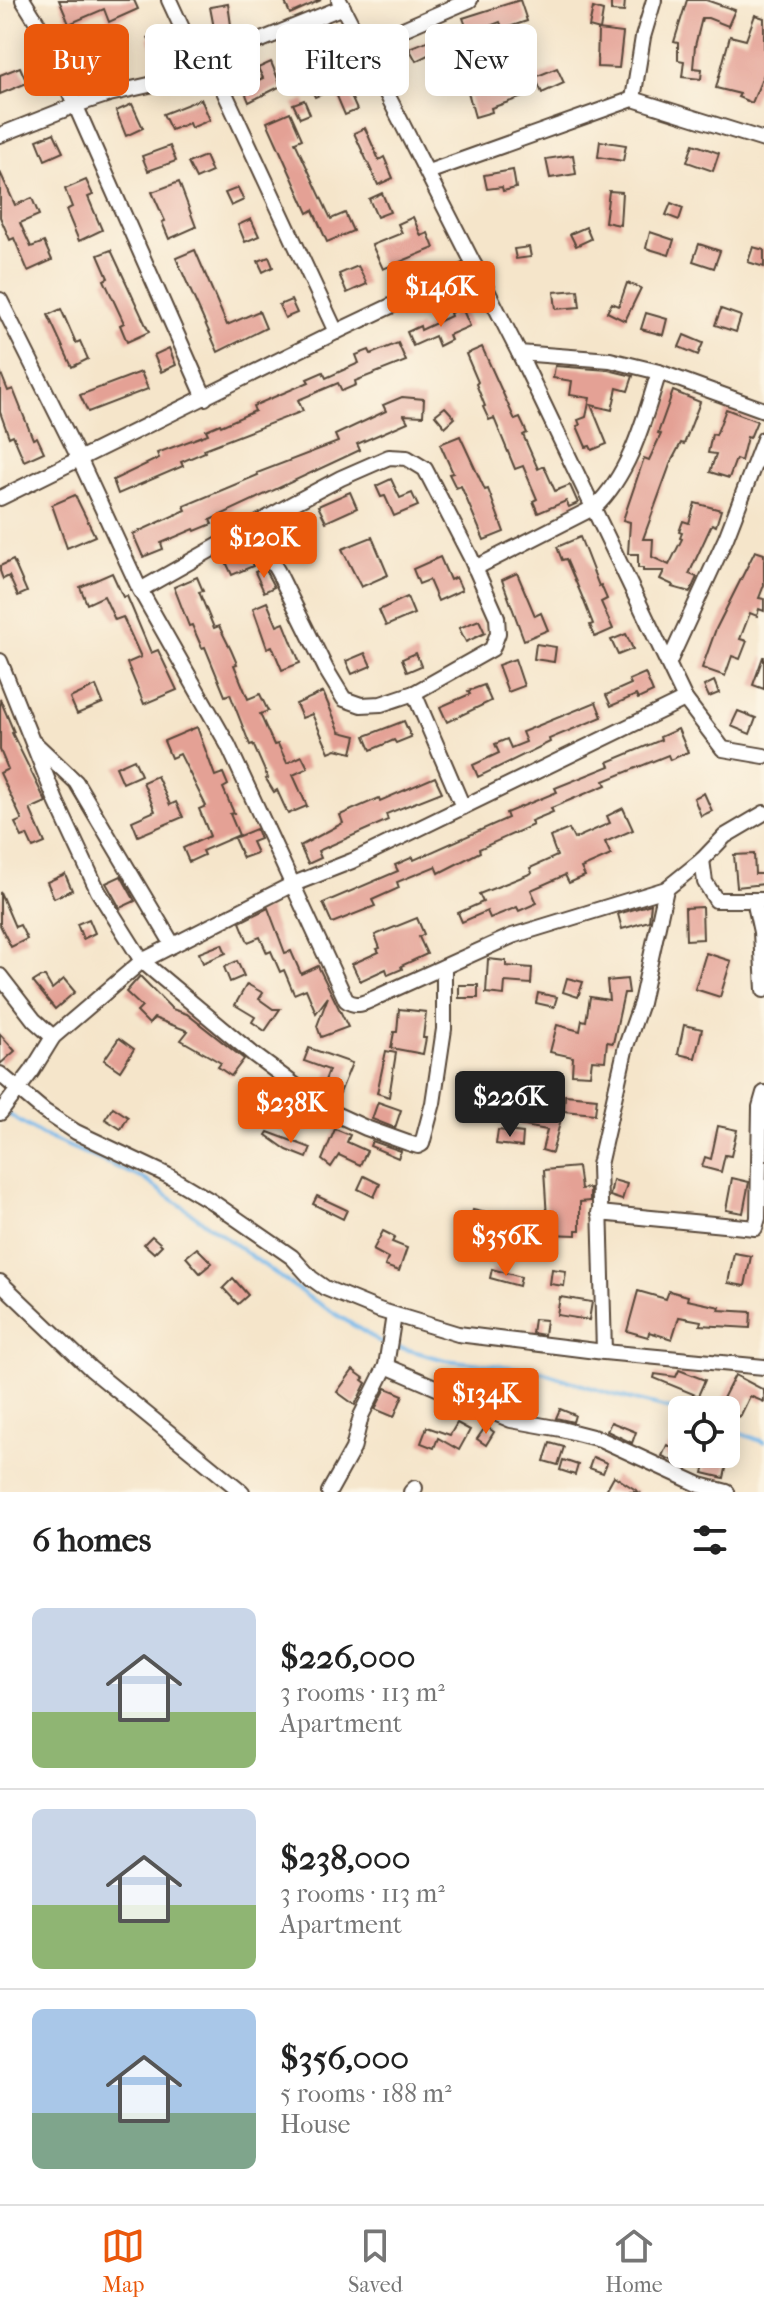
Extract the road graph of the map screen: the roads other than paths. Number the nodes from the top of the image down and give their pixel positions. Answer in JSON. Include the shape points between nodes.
{"nodes":[{"id":1,"x":23,"y":0,"type":"edge"},
{"id":2,"x":169,"y":0,"type":"edge"},
{"id":3,"x":470,"y":0,"type":"edge"},
{"id":4,"x":654,"y":0,"type":"edge"},
{"id":5,"x":341,"y":4,"type":"edge"},
{"id":6,"x":182,"y":24,"type":"edge"},
{"id":7,"x":352,"y":24,"type":"edge"},
{"id":8,"x":409,"y":26,"type":"edge"},
{"id":9,"x":260,"y":39,"type":"edge"},
{"id":10,"x":145,"y":86,"type":"edge"},
{"id":11,"x":220,"y":96,"type":"edge"},
{"id":12,"x":389,"y":96,"type":"edge"},
{"id":13,"x":633,"y":99,"type":"junction"},
{"id":14,"x":76,"y":105,"type":"junction"},
{"id":15,"x":0,"y":135,"type":"edge"},
{"id":16,"x":764,"y":140,"type":"edge"},
{"id":17,"x":428,"y":172,"type":"junction"},
{"id":18,"x":475,"y":266,"type":"junction"},
{"id":19,"x":0,"y":300,"type":"edge"},
{"id":20,"x":336,"y":332,"type":"junction"},
{"id":21,"x":519,"y":353,"type":"junction"},
{"id":22,"x":659,"y":372,"type":"junction"},
{"id":23,"x":205,"y":398,"type":"junction"},
{"id":24,"x":764,"y":410,"type":"edge"},
{"id":25,"x":764,"y":439,"type":"edge"},
{"id":26,"x":79,"y":458,"type":"junction"},
{"id":27,"x":0,"y":498,"type":"edge"},
{"id":28,"x":595,"y":507,"type":"junction"},
{"id":29,"x":252,"y":528,"type":"junction"},
{"id":30,"x":475,"y":568,"type":"junction"},
{"id":31,"x":140,"y":590,"type":"junction"},
{"id":32,"x":0,"y":661,"type":"edge"},
{"id":33,"x":669,"y":662,"type":"junction"},
{"id":34,"x":414,"y":693,"type":"junction"},
{"id":35,"x":685,"y":699,"type":"junction"},
{"id":36,"x":33,"y":741,"type":"junction"},
{"id":37,"x":764,"y":756,"type":"edge"},
{"id":38,"x":463,"y":807,"type":"junction"},
{"id":39,"x":764,"y":813,"type":"edge"},
{"id":40,"x":702,"y":860,"type":"junction"},
{"id":41,"x":291,"y":885,"type":"junction"},
{"id":42,"x":666,"y":889,"type":"junction"},
{"id":43,"x":759,"y":900,"type":"edge"},
{"id":44,"x":173,"y":945,"type":"junction"},
{"id":45,"x":142,"y":961,"type":"junction"},
{"id":46,"x":444,"y":967,"type":"junction"},
{"id":47,"x":0,"y":976,"type":"edge"},
{"id":48,"x":764,"y":990,"type":"edge"},
{"id":49,"x":53,"y":1037,"type":"junction"},
{"id":50,"x":0,"y":1074,"type":"edge"},
{"id":51,"x":18,"y":1090,"type":"junction"},
{"id":52,"x":764,"y":1093,"type":"edge"},
{"id":53,"x":2,"y":1109,"type":"edge"},
{"id":54,"x":599,"y":1213,"type":"junction"},
{"id":55,"x":0,"y":1282,"type":"edge"},
{"id":56,"x":394,"y":1315,"type":"junction"},
{"id":57,"x":604,"y":1352,"type":"junction"},
{"id":58,"x":386,"y":1366,"type":"junction"},
{"id":59,"x":764,"y":1367,"type":"edge"},
{"id":60,"x":242,"y":1492,"type":"edge"},
{"id":61,"x":329,"y":1492,"type":"edge"},
{"id":62,"x":727,"y":1492,"type":"edge"}],
"edges":[{"from":1,"to":14,"type":"street"},
{"from":2,"to":6,"type":"street"},
{"from":3,"to":8,"type":"street"},
{"from":4,"to":13,"type":"street"},
{"from":5,"to":7,"type":"street"},
{"from":5,"to":9,"type":"street"},
{"from":10,"to":14,"type":"street"},
{"from":11,"to":20,"type":"street"},
{"from":12,"to":17,"type":"street"},
{"from":13,"to":16,"type":"street"},
{"from":13,"to":17,"type":"street"},
{"from":14,"to":15,"type":"street"},
{"from":14,"to":23,"type":"street"},
{"from":17,"to":18,"type":"street"},
{"from":18,"to":20,"type":"street"},
{"from":18,"to":21,"type":"street"},
{"from":19,"to":26,"type":"street"},
{"from":20,"to":23,"type":"street"},
{"from":21,"to":22,"type":"street","via":[[610,360]]},
{"from":21,"to":28,"type":"street"},
{"from":22,"to":24,"type":"street"},
{"from":22,"to":28,"type":"street","via":[[621,474]]},
{"from":23,"to":26,"type":"street"},
{"from":25,"to":33,"type":"street"},
{"from":26,"to":27,"type":"street"},
{"from":26,"to":31,"type":"street"},
{"from":28,"to":30,"type":"street"},
{"from":28,"to":33,"type":"street"},
{"from":29,"to":30,"type":"street","via":[[341,478],[389,457],[407,458],[425,469]]},
{"from":29,"to":31,"type":"street"},
{"from":29,"to":34,"type":"street","via":[[344,699],[381,704]]},
{"from":30,"to":34,"type":"street","via":[[497,617],[492,649]]},
{"from":31,"to":41,"type":"street","via":[[228,745]]},
{"from":32,"to":36,"type":"street"},
{"from":33,"to":35,"type":"street"},
{"from":34,"to":38,"type":"street"},
{"from":35,"to":37,"type":"street","via":[[723,749]]},
{"from":35,"to":38,"type":"street"},
{"from":36,"to":44,"type":"street","via":[[76,782]]},
{"from":36,"to":45,"type":"street","via":[[98,891]]},
{"from":38,"to":41,"type":"street"},
{"from":39,"to":40,"type":"street","via":[[725,836]]},
{"from":40,"to":42,"type":"street"},
{"from":40,"to":43,"type":"street","via":[[705,882],[716,900]]},
{"from":41,"to":44,"type":"street"},
{"from":41,"to":46,"type":"street","via":[[351,1004]]},
{"from":42,"to":46,"type":"street","via":[[512,936]]},
{"from":42,"to":54,"type":"street","via":[[608,1119],[599,1165]]},
{"from":43,"to":48,"type":"street"},
{"from":44,"to":45,"type":"street"},
{"from":45,"to":46,"type":"street","via":[[331,1112],[418,1146],[425,1139],[444,1029]]},
{"from":45,"to":49,"type":"street"},
{"from":47,"to":49,"type":"street"},
{"from":49,"to":51,"type":"street"},
{"from":50,"to":51,"type":"street"},
{"from":51,"to":53,"type":"street"},
{"from":51,"to":56,"type":"street","via":[[76,1132],[211,1201],[292,1257],[325,1288]]},
{"from":52,"to":54,"type":"street","via":[[755,1228]]},
{"from":54,"to":57,"type":"street"},
{"from":55,"to":60,"type":"street","via":[[91,1369]]},
{"from":56,"to":57,"type":"street","via":[[458,1334]]},
{"from":56,"to":58,"type":"street"},
{"from":57,"to":59,"type":"street"},
{"from":58,"to":61,"type":"street","via":[[361,1416],[353,1449]]},
{"from":58,"to":62,"type":"street","via":[[511,1420],[600,1439]]}]}
